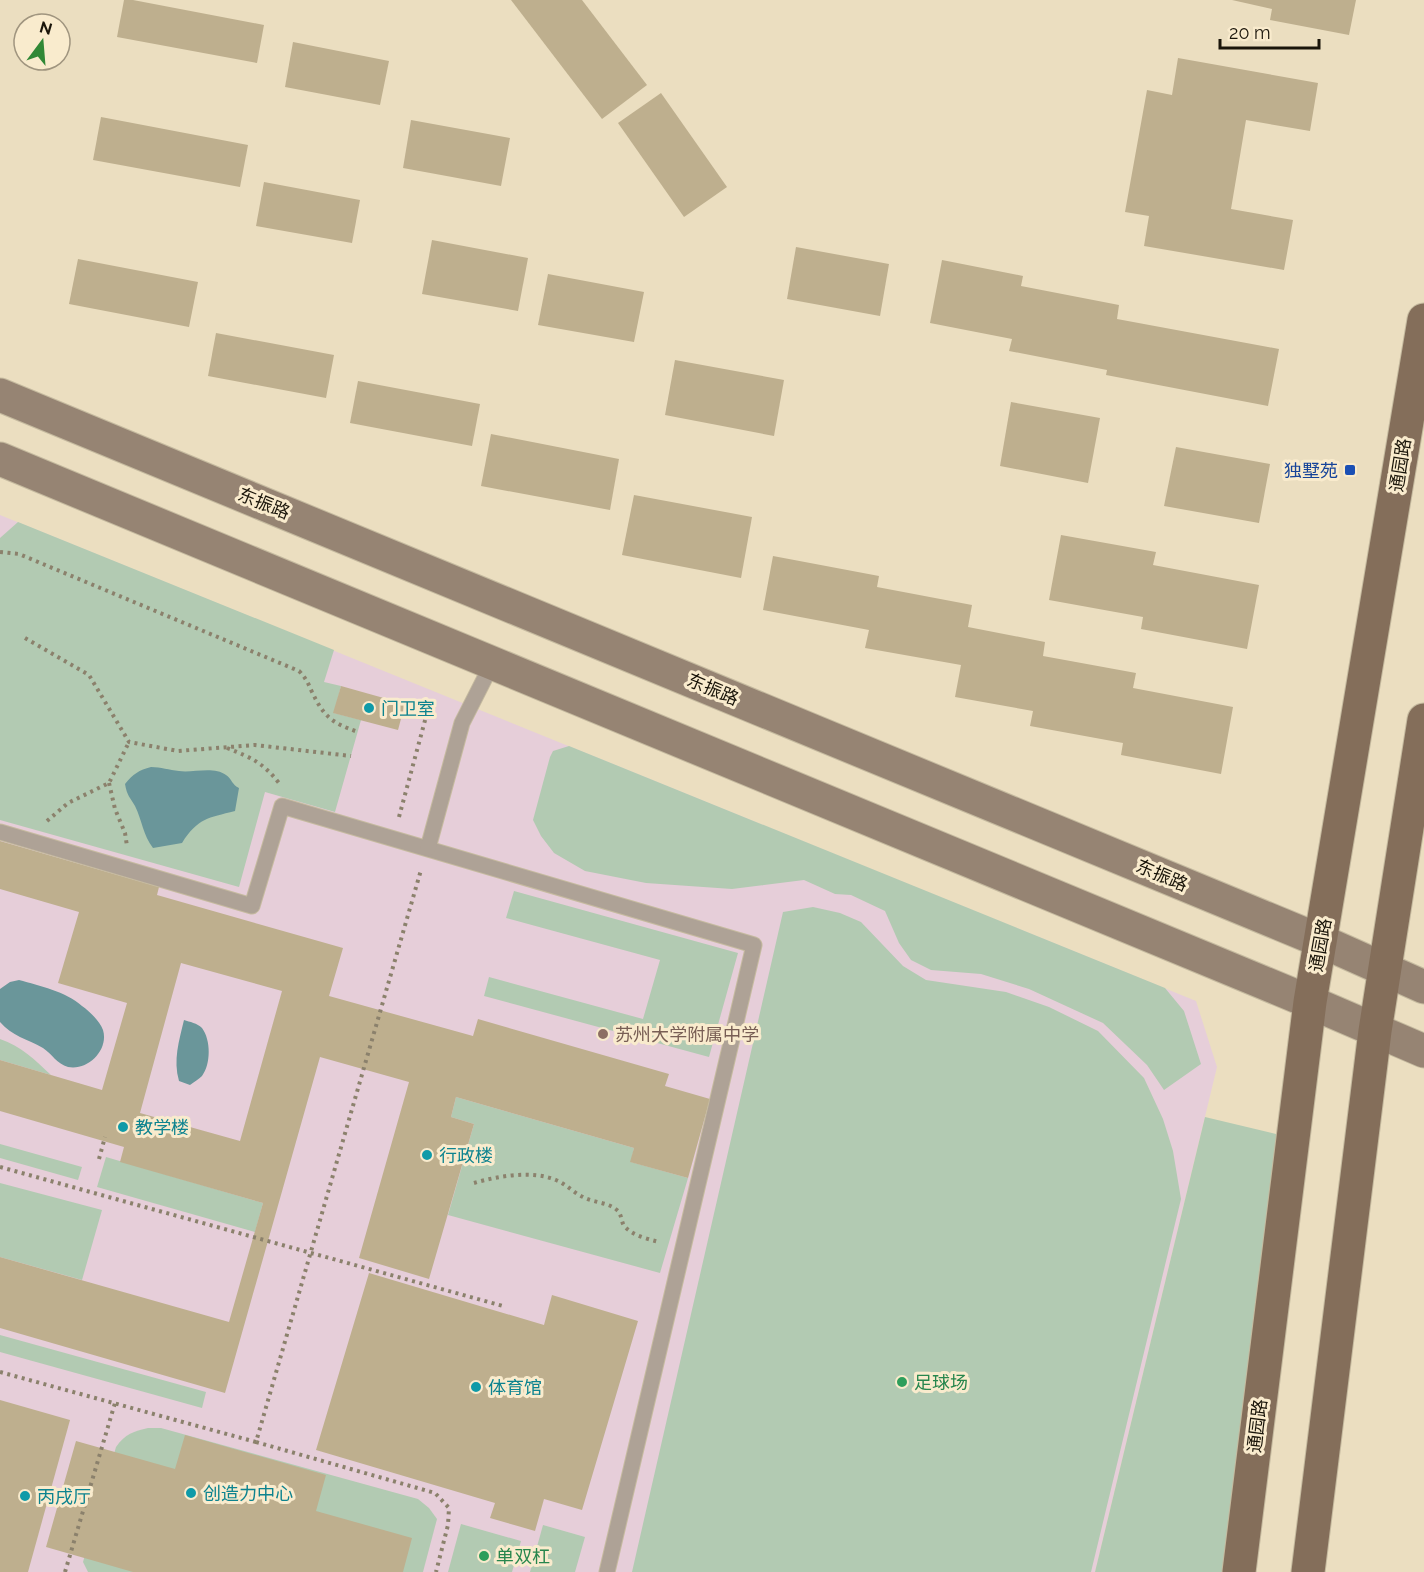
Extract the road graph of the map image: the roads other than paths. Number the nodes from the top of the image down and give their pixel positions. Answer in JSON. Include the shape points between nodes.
{"nodes":[{"id":1,"x":1424,"y":320,"type":"edge"},
{"id":2,"x":0,"y":394,"type":"edge"},
{"id":3,"x":0,"y":459,"type":"edge"},
{"id":4,"x":493,"y":662,"type":"junction"},
{"id":5,"x":1424,"y":720,"type":"edge"},
{"id":6,"x":0,"y":832,"type":"edge"},
{"id":7,"x":428,"y":848,"type":"junction"},
{"id":8,"x":1321,"y":941,"type":"junction"},
{"id":9,"x":1384,"y":970,"type":"junction"},
{"id":10,"x":1424,"y":987,"type":"edge"},
{"id":11,"x":1310,"y":1002,"type":"junction"},
{"id":12,"x":1375,"y":1031,"type":"junction"},
{"id":13,"x":1424,"y":1051,"type":"edge"},
{"id":14,"x":607,"y":1572,"type":"edge"},
{"id":15,"x":1239,"y":1572,"type":"edge"},
{"id":16,"x":1308,"y":1572,"type":"edge"}],
"edges":[{"from":1,"to":8,"type":"main road","name":"通园路"},
{"from":2,"to":8,"type":"main road","name":"东振路"},
{"from":3,"to":4,"type":"main road"},
{"from":4,"to":7,"type":"lane","via":[[462,723]]},
{"from":4,"to":11,"type":"main road"},
{"from":5,"to":9,"type":"main road"},
{"from":6,"to":7,"type":"lane","via":[[252,906],[282,806]]},
{"from":7,"to":14,"type":"lane","via":[[754,945]]},
{"from":8,"to":9,"type":"main road","name":"东振路"},
{"from":8,"to":11,"type":"main road","name":"通园路"},
{"from":9,"to":10,"type":"main road","name":"东振路"},
{"from":9,"to":12,"type":"main road"},
{"from":11,"to":12,"type":"main road"},
{"from":11,"to":15,"type":"main road","name":"通园路"},
{"from":12,"to":13,"type":"main road"},
{"from":12,"to":16,"type":"main road"}]}
